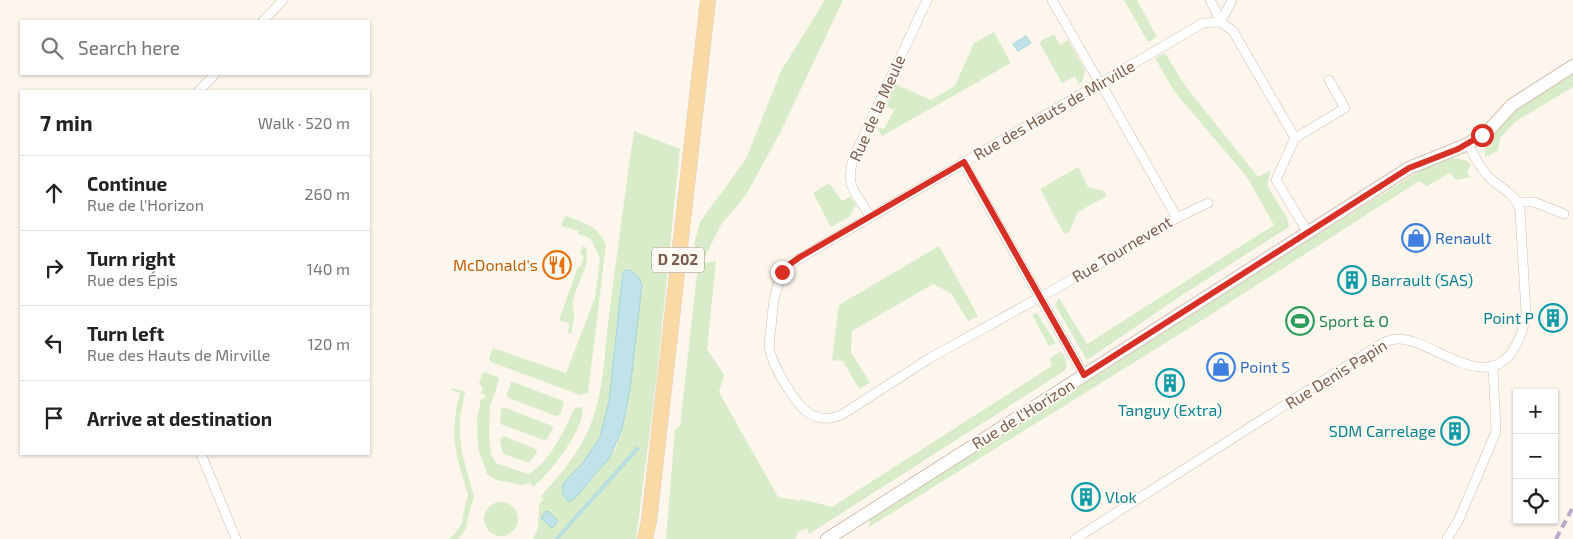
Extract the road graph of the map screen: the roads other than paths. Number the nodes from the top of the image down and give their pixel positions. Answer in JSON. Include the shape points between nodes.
{"nodes":[{"id":1,"x":283,"y":0,"type":"edge"},
{"id":2,"x":708,"y":0,"type":"edge"},
{"id":3,"x":927,"y":0,"type":"edge"},
{"id":4,"x":1052,"y":0,"type":"edge"},
{"id":5,"x":1210,"y":0,"type":"edge"},
{"id":6,"x":1232,"y":0,"type":"edge"},
{"id":7,"x":264,"y":20,"type":"edge"},
{"id":8,"x":1221,"y":22,"type":"junction"},
{"id":9,"x":1573,"y":66,"type":"edge"},
{"id":10,"x":214,"y":75,"type":"edge"},
{"id":11,"x":1330,"y":80,"type":"dead end"},
{"id":12,"x":1100,"y":84,"type":"junction"},
{"id":13,"x":200,"y":90,"type":"edge"},
{"id":14,"x":1295,"y":138,"type":"junction"},
{"id":15,"x":1468,"y":144,"type":"junction"},
{"id":16,"x":964,"y":162,"type":"junction"},
{"id":17,"x":1518,"y":202,"type":"junction"},
{"id":18,"x":1208,"y":203,"type":"dead end"},
{"id":19,"x":1564,"y":214,"type":"dead end"},
{"id":20,"x":870,"y":216,"type":"junction"},
{"id":21,"x":1177,"y":218,"type":"junction"},
{"id":22,"x":1308,"y":233,"type":"junction"},
{"id":23,"x":1040,"y":298,"type":"junction"},
{"id":24,"x":1493,"y":367,"type":"junction"},
{"id":25,"x":1084,"y":375,"type":"junction"},
{"id":26,"x":201,"y":455,"type":"edge"},
{"id":27,"x":649,"y":521,"type":"junction"},
{"id":28,"x":236,"y":539,"type":"edge"},
{"id":29,"x":645,"y":539,"type":"edge"},
{"id":30,"x":649,"y":539,"type":"edge"},
{"id":31,"x":827,"y":539,"type":"edge"},
{"id":32,"x":1075,"y":539,"type":"edge"},
{"id":33,"x":1446,"y":539,"type":"edge"}],
"edges":[{"from":1,"to":7,"type":"street"},
{"from":2,"to":27,"type":"main road","number":"D 202"},
{"from":3,"to":20,"type":"street","name":"Rue de la Meule","via":[[849,171],[849,183]]},
{"from":4,"to":12,"type":"street"},
{"from":5,"to":8,"type":"street"},
{"from":6,"to":8,"type":"street"},
{"from":8,"to":12,"type":"street","name":"Rue des Hauts de Mirville","via":[[1203,23]]},
{"from":8,"to":14,"type":"street","via":[[1233,31]]},
{"from":9,"to":15,"type":"main road","name":"Rue de l'Horizon","via":[[1512,105],[1490,129]]},
{"from":10,"to":13,"type":"street"},
{"from":11,"to":14,"type":"street","via":[[1345,108]]},
{"from":12,"to":16,"type":"street","name":"Rue des Hauts de Mirville"},
{"from":12,"to":21,"type":"street","name":"Rue Tournevent"},
{"from":14,"to":22,"type":"street","via":[[1276,180]]},
{"from":15,"to":17,"type":"street","via":[[1487,176]]},
{"from":15,"to":22,"type":"main road","name":"Rue de l'Horizon","via":[[1409,168]]},
{"from":16,"to":20,"type":"street","name":"Rue des Hauts de Mirville"},
{"from":16,"to":23,"type":"street"},
{"from":17,"to":19,"type":"street","via":[[1534,202]]},
{"from":17,"to":24,"type":"street","via":[[1526,313],[1517,344],[1504,361]]},
{"from":18,"to":21,"type":"street"},
{"from":20,"to":23,"type":"street","name":"Rue des Hauts de Mirville","via":[[790,264],[777,284],[769,350],[796,403],[810,414],[833,419],[843,414],[930,358]]},
{"from":21,"to":23,"type":"street","name":"Rue Tournevent"},
{"from":22,"to":25,"type":"main road","name":"Rue de l'Horizon"},
{"from":23,"to":25,"type":"street"},
{"from":24,"to":32,"type":"street","name":"Rue Denis Papin","via":[[1480,368],[1409,341],[1390,340]]},
{"from":24,"to":33,"type":"street","via":[[1496,432],[1459,519]]},
{"from":25,"to":31,"type":"main road","name":"Rue de l'Horizon"},
{"from":26,"to":28,"type":"street"},
{"from":27,"to":29,"type":"main road","number":"D 202"},
{"from":27,"to":30,"type":"main road","number":"D 202"}]}
